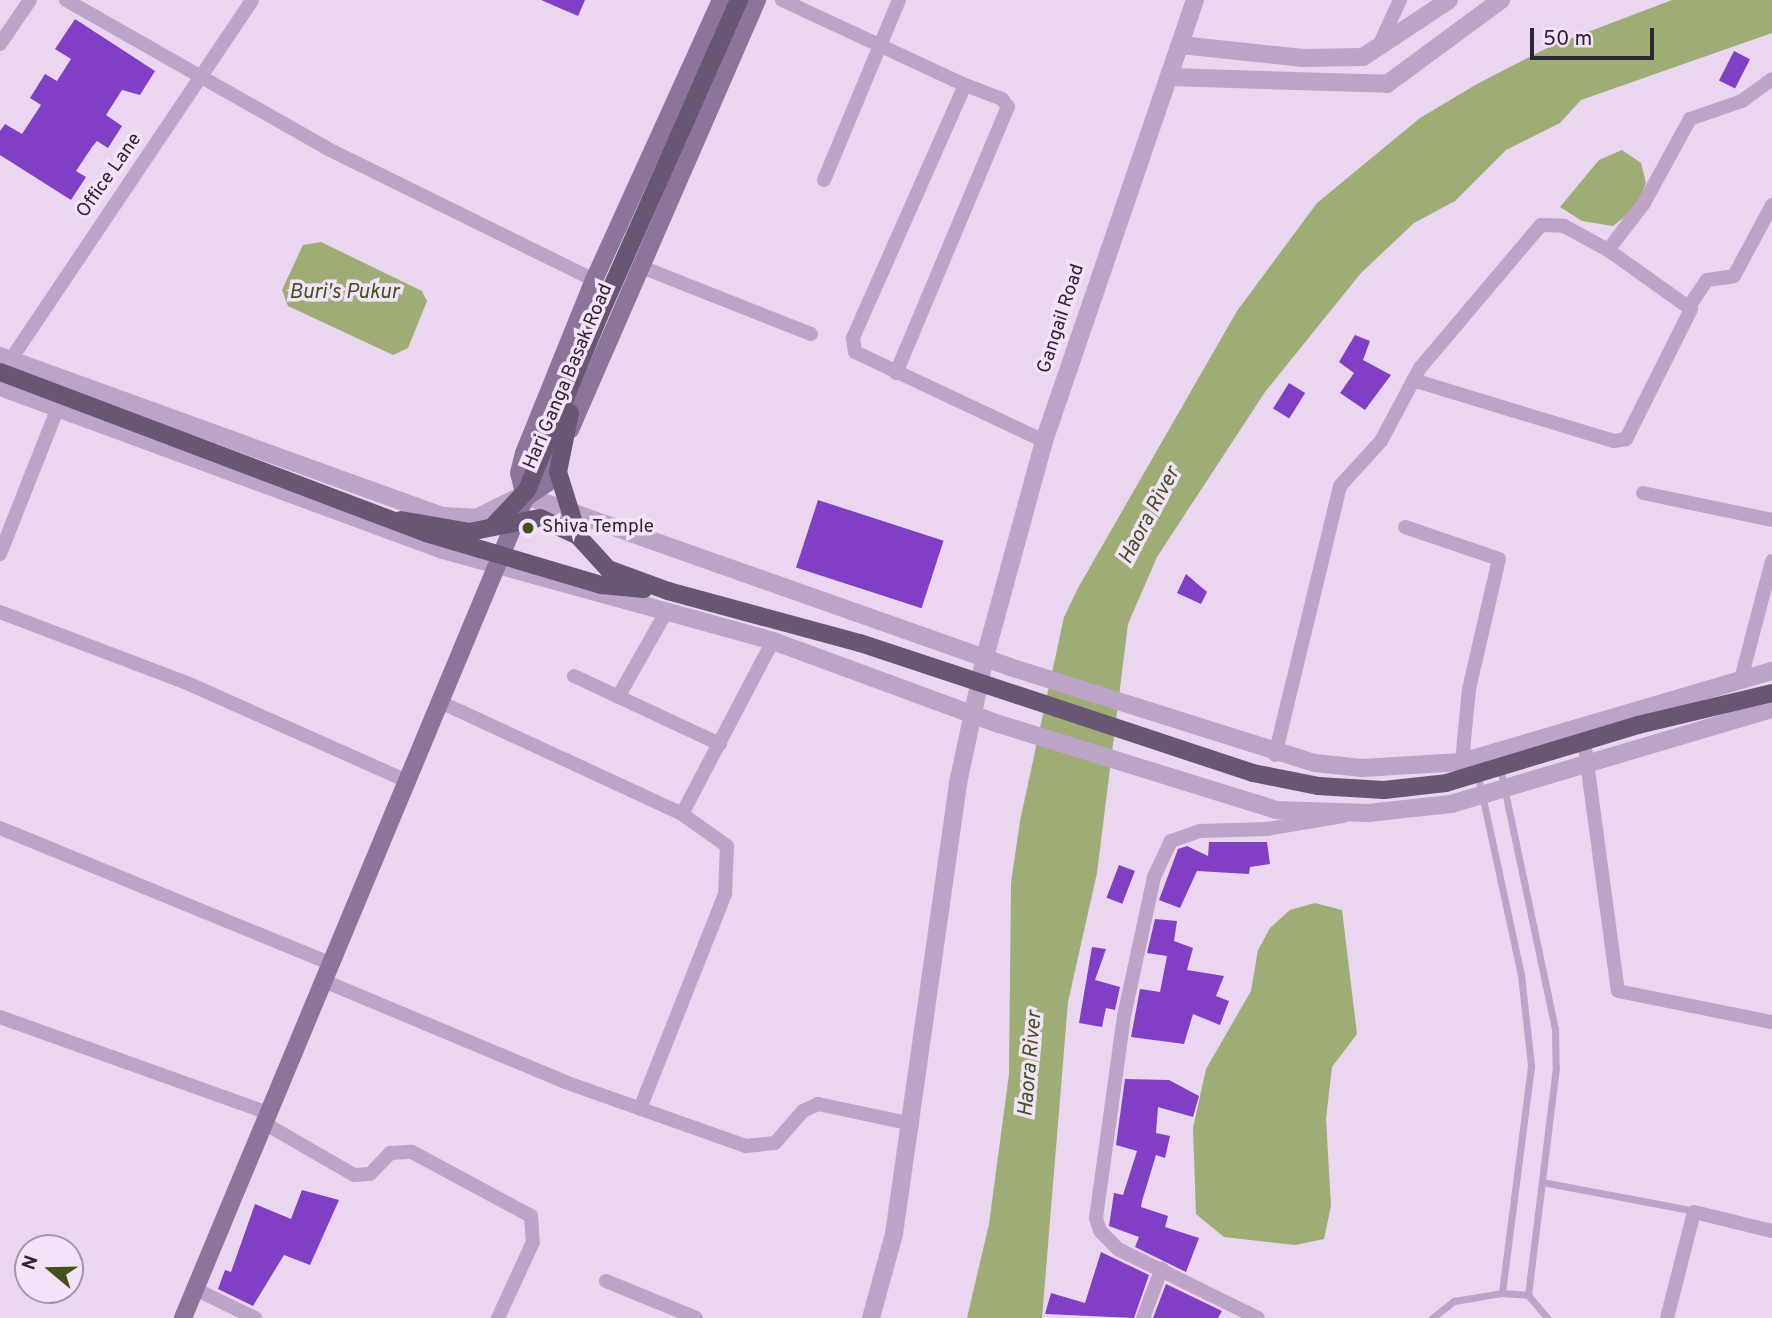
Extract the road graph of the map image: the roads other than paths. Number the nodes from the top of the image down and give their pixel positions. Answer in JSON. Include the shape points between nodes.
{"nodes":[{"id":1,"x":30,"y":0,"type":"edge"},
{"id":2,"x":66,"y":0,"type":"edge"},
{"id":3,"x":252,"y":0,"type":"edge"},
{"id":4,"x":721,"y":0,"type":"edge"},
{"id":5,"x":739,"y":0,"type":"edge"},
{"id":6,"x":757,"y":0,"type":"edge"},
{"id":7,"x":782,"y":0,"type":"edge"},
{"id":8,"x":899,"y":0,"type":"edge"},
{"id":9,"x":1195,"y":0,"type":"edge"},
{"id":10,"x":1400,"y":0,"type":"edge"},
{"id":11,"x":1449,"y":0,"type":"edge"},
{"id":12,"x":1502,"y":0,"type":"edge"},
{"id":13,"x":0,"y":44,"type":"edge"},
{"id":14,"x":1181,"y":45,"type":"junction"},
{"id":15,"x":880,"y":46,"type":"junction"},
{"id":16,"x":1376,"y":52,"type":"junction"},
{"id":17,"x":1169,"y":78,"type":"junction"},
{"id":18,"x":1772,"y":79,"type":"edge"},
{"id":19,"x":199,"y":81,"type":"junction"},
{"id":20,"x":965,"y":85,"type":"junction"},
{"id":21,"x":824,"y":180,"type":"dead end"},
{"id":22,"x":1772,"y":205,"type":"edge"},
{"id":23,"x":1608,"y":250,"type":"junction"},
{"id":24,"x":639,"y":266,"type":"junction"},
{"id":25,"x":594,"y":280,"type":"junction"},
{"id":26,"x":1690,"y":305,"type":"junction"},
{"id":27,"x":599,"y":316,"type":"junction"},
{"id":28,"x":811,"y":334,"type":"dead end"},
{"id":29,"x":2,"y":366,"type":"edge"},
{"id":30,"x":896,"y":373,"type":"junction"},
{"id":31,"x":1413,"y":380,"type":"junction"},
{"id":32,"x":0,"y":387,"type":"edge"},
{"id":33,"x":57,"y":410,"type":"junction"},
{"id":34,"x":1044,"y":441,"type":"junction"},
{"id":35,"x":1643,"y":493,"type":"dead end"},
{"id":36,"x":525,"y":498,"type":"junction"},
{"id":37,"x":401,"y":520,"type":"junction"},
{"id":38,"x":1772,"y":520,"type":"edge"},
{"id":39,"x":495,"y":524,"type":"junction"},
{"id":40,"x":1405,"y":527,"type":"dead end"},
{"id":41,"x":578,"y":536,"type":"junction"},
{"id":42,"x":0,"y":554,"type":"edge"},
{"id":43,"x":1772,"y":561,"type":"edge"},
{"id":44,"x":499,"y":567,"type":"junction"},
{"id":45,"x":668,"y":591,"type":"junction"},
{"id":46,"x":0,"y":612,"type":"edge"},
{"id":47,"x":666,"y":612,"type":"junction"},
{"id":48,"x":773,"y":641,"type":"junction"},
{"id":49,"x":985,"y":657,"type":"junction"},
{"id":50,"x":1772,"y":671,"type":"edge"},
{"id":51,"x":574,"y":676,"type":"dead end"},
{"id":52,"x":1741,"y":679,"type":"junction"},
{"id":53,"x":1772,"y":693,"type":"edge"},
{"id":54,"x":618,"y":697,"type":"junction"},
{"id":55,"x":438,"y":701,"type":"junction"},
{"id":56,"x":1772,"y":709,"type":"edge"},
{"id":57,"x":973,"y":713,"type":"junction"},
{"id":58,"x":1581,"y":725,"type":"junction"},
{"id":59,"x":720,"y":744,"type":"junction"},
{"id":60,"x":1496,"y":753,"type":"junction"},
{"id":61,"x":1275,"y":755,"type":"junction"},
{"id":62,"x":1588,"y":760,"type":"junction"},
{"id":63,"x":1468,"y":761,"type":"junction"},
{"id":64,"x":407,"y":780,"type":"junction"},
{"id":65,"x":1507,"y":791,"type":"junction"},
{"id":66,"x":1481,"y":796,"type":"junction"},
{"id":67,"x":1368,"y":813,"type":"junction"},
{"id":68,"x":682,"y":814,"type":"junction"},
{"id":69,"x":0,"y":828,"type":"edge"},
{"id":70,"x":328,"y":973,"type":"junction"},
{"id":71,"x":0,"y":1017,"type":"edge"},
{"id":72,"x":1772,"y":1023,"type":"edge"},
{"id":73,"x":640,"y":1109,"type":"junction"},
{"id":74,"x":266,"y":1118,"type":"junction"},
{"id":75,"x":912,"y":1124,"type":"junction"},
{"id":76,"x":1542,"y":1182,"type":"junction"},
{"id":77,"x":1695,"y":1211,"type":"junction"},
{"id":78,"x":1772,"y":1231,"type":"edge"},
{"id":79,"x":1162,"y":1268,"type":"junction"},
{"id":80,"x":606,"y":1281,"type":"dead end"},
{"id":81,"x":195,"y":1289,"type":"junction"},
{"id":82,"x":1502,"y":1293,"type":"junction"},
{"id":83,"x":1528,"y":1295,"type":"junction"},
{"id":84,"x":183,"y":1318,"type":"edge"},
{"id":85,"x":255,"y":1318,"type":"edge"},
{"id":86,"x":498,"y":1318,"type":"edge"},
{"id":87,"x":696,"y":1318,"type":"edge"},
{"id":88,"x":871,"y":1318,"type":"edge"},
{"id":89,"x":1143,"y":1318,"type":"edge"},
{"id":90,"x":1258,"y":1318,"type":"edge"},
{"id":91,"x":1432,"y":1318,"type":"edge"},
{"id":92,"x":1547,"y":1318,"type":"edge"},
{"id":93,"x":1667,"y":1318,"type":"edge"}],
"edges":[{"from":1,"to":13,"type":"street"},
{"from":2,"to":19,"type":"street"},
{"from":3,"to":19,"type":"street","name":"Office Lane"},
{"from":4,"to":25,"type":"main road","name":"Hari Ganga Basak Road"},
{"from":5,"to":27,"type":"main road"},
{"from":6,"to":24,"type":"main road","name":"Hari Ganga Basak Road"},
{"from":7,"to":15,"type":"street"},
{"from":8,"to":15,"type":"street"},
{"from":9,"to":14,"type":"street","name":"Gangail Road"},
{"from":10,"to":16,"type":"street"},
{"from":11,"to":16,"type":"street"},
{"from":12,"to":17,"type":"street","via":[[1409,73],[1378,86]]},
{"from":14,"to":16,"type":"street","via":[[1303,58]]},
{"from":14,"to":17,"type":"street","name":"Gangail Road"},
{"from":15,"to":20,"type":"street"},
{"from":15,"to":21,"type":"street"},
{"from":17,"to":34,"type":"street","name":"Gangail Road"},
{"from":18,"to":23,"type":"street","via":[[1742,101],[1690,119],[1644,203]]},
{"from":19,"to":25,"type":"street"},
{"from":19,"to":29,"type":"street","name":"Office Lane"},
{"from":20,"to":30,"type":"street","via":[[853,338],[860,357]]},
{"from":20,"to":30,"type":"street","via":[[1002,99],[1007,107]]},
{"from":22,"to":26,"type":"street","via":[[1734,276],[1707,280]]},
{"from":23,"to":26,"type":"street"},
{"from":23,"to":31,"type":"street","via":[[1564,226],[1541,225]]},
{"from":24,"to":28,"type":"street"},
{"from":24,"to":36,"type":"main road","name":"Hari Ganga Basak Road","via":[[547,483]]},
{"from":25,"to":36,"type":"main road","name":"Hari Ganga Basak Road","via":[[524,453],[519,473]]},
{"from":26,"to":31,"type":"street","via":[[1634,430],[1620,441]]},
{"from":27,"to":39,"type":"main road","bridge":true,"via":[[527,491]]},
{"from":27,"to":41,"type":"main road","bridge":true,"via":[[558,472]]},
{"from":29,"to":36,"type":"street","via":[[443,516],[476,518]]},
{"from":29,"to":37,"type":"main road","bridge":true},
{"from":30,"to":34,"type":"street"},
{"from":31,"to":61,"type":"street","via":[[1381,441],[1339,486]]},
{"from":32,"to":33,"type":"street"},
{"from":33,"to":42,"type":"street"},
{"from":33,"to":44,"type":"street"},
{"from":34,"to":49,"type":"street","name":"Gangail Road"},
{"from":35,"to":38,"type":"street"},
{"from":36,"to":44,"type":"main road"},
{"from":36,"to":49,"type":"street"},
{"from":37,"to":39,"type":"main road","bridge":true,"via":[[469,532]]},
{"from":37,"to":45,"type":"main road","bridge":true,"via":[[602,586]]},
{"from":39,"to":41,"type":"main road","bridge":true,"via":[[540,518]]},
{"from":40,"to":63,"type":"street","via":[[1499,559],[1469,689]]},
{"from":41,"to":45,"type":"main road","bridge":true,"via":[[608,569]]},
{"from":43,"to":52,"type":"street"},
{"from":44,"to":47,"type":"street"},
{"from":44,"to":55,"type":"main road"},
{"from":45,"to":53,"type":"main road","bridge":true,"via":[[860,643],[1253,773],[1350,789],[1415,788],[1483,775],[1638,725]]},
{"from":46,"to":64,"type":"street","via":[[187,683]]},
{"from":47,"to":48,"type":"street"},
{"from":47,"to":54,"type":"street"},
{"from":48,"to":57,"type":"street"},
{"from":48,"to":59,"type":"street"},
{"from":49,"to":57,"type":"street","name":"Gangail Road"},
{"from":49,"to":61,"type":"street"},
{"from":50,"to":52,"type":"street"},
{"from":51,"to":54,"type":"street"},
{"from":52,"to":58,"type":"street"},
{"from":54,"to":59,"type":"street"},
{"from":55,"to":64,"type":"main road"},
{"from":55,"to":68,"type":"street"},
{"from":56,"to":62,"type":"street"},
{"from":57,"to":67,"type":"street","via":[[1249,803]]},
{"from":57,"to":75,"type":"street","name":"Gangail Road","via":[[958,783]]},
{"from":58,"to":60,"type":"street"},
{"from":58,"to":62,"type":"street"},
{"from":59,"to":68,"type":"street"},
{"from":60,"to":63,"type":"street"},
{"from":60,"to":65,"type":"lane"},
{"from":61,"to":63,"type":"street","via":[[1362,768]]},
{"from":62,"to":65,"type":"street"},
{"from":62,"to":72,"type":"street","via":[[1618,991]]},
{"from":63,"to":66,"type":"lane"},
{"from":64,"to":70,"type":"main road"},
{"from":65,"to":66,"type":"street"},
{"from":65,"to":76,"type":"lane","via":[[1555,1028]]},
{"from":66,"to":67,"type":"street"},
{"from":66,"to":82,"type":"lane","via":[[1521,975],[1531,1066]]},
{"from":67,"to":79,"type":"street","via":[[1183,834],[1162,852],[1124,1016],[1096,1218],[1118,1249]]},
{"from":68,"to":73,"type":"street","via":[[722,839],[730,875]]},
{"from":69,"to":70,"type":"street"},
{"from":70,"to":73,"type":"street"},
{"from":70,"to":74,"type":"main road"},
{"from":71,"to":74,"type":"street"},
{"from":73,"to":75,"type":"street","via":[[746,1146],[775,1143],[803,1111],[818,1104]]},
{"from":74,"to":81,"type":"main road"},
{"from":74,"to":86,"type":"street","via":[[354,1175],[370,1174],[390,1153],[412,1152],[531,1216],[533,1242]]},
{"from":75,"to":88,"type":"street","name":"Gangail Road","via":[[885,1281]]},
{"from":76,"to":77,"type":"lane"},
{"from":76,"to":83,"type":"lane"},
{"from":77,"to":78,"type":"street"},
{"from":77,"to":93,"type":"street"},
{"from":79,"to":89,"type":"street"},
{"from":79,"to":90,"type":"street"},
{"from":80,"to":87,"type":"street"},
{"from":81,"to":84,"type":"main road"},
{"from":81,"to":85,"type":"street"},
{"from":82,"to":83,"type":"lane"},
{"from":82,"to":91,"type":"lane","via":[[1454,1301]]},
{"from":83,"to":92,"type":"lane"}]}
